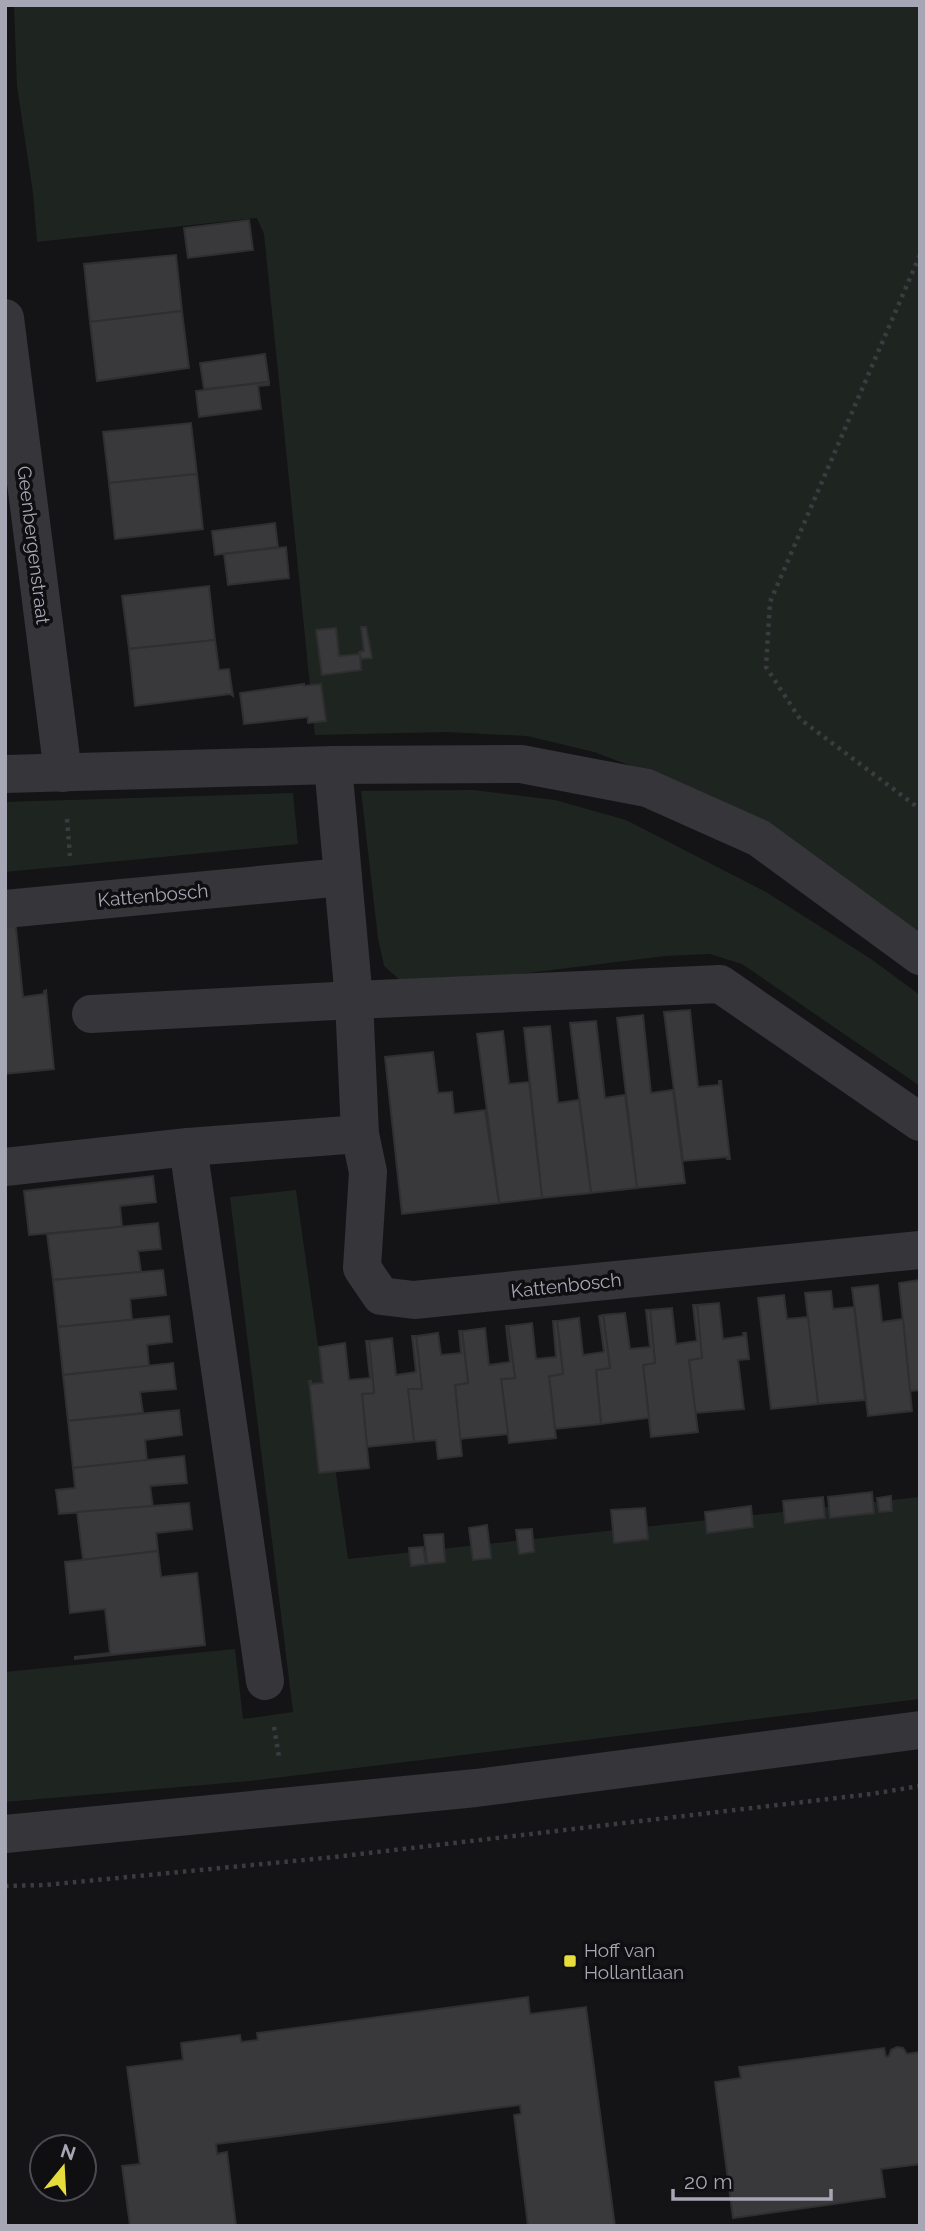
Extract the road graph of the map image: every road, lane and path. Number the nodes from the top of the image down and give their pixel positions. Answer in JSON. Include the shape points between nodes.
{"nodes":[{"id":1,"x":920,"y":255,"type":"edge"},
{"id":2,"x":5,"y":318,"type":"edge"},
{"id":3,"x":333,"y":765,"type":"junction"},
{"id":4,"x":62,"y":773,"type":"junction"},
{"id":5,"x":5,"y":774,"type":"edge"},
{"id":6,"x":920,"y":808,"type":"edge"},
{"id":7,"x":343,"y":877,"type":"junction"},
{"id":8,"x":75,"y":902,"type":"junction"},
{"id":9,"x":5,"y":909,"type":"edge"},
{"id":10,"x":920,"y":956,"type":"edge"},
{"id":11,"x":354,"y":1000,"type":"junction"},
{"id":12,"x":91,"y":1014,"type":"dead end"},
{"id":13,"x":920,"y":1122,"type":"edge"},
{"id":14,"x":359,"y":1133,"type":"junction"},
{"id":15,"x":188,"y":1146,"type":"junction"},
{"id":16,"x":5,"y":1167,"type":"edge"},
{"id":17,"x":920,"y":1250,"type":"edge"},
{"id":18,"x":265,"y":1681,"type":"joint"},
{"id":19,"x":920,"y":1730,"type":"edge"},
{"id":20,"x":920,"y":1786,"type":"edge"},
{"id":21,"x":350,"y":1800,"type":"junction"},
{"id":22,"x":5,"y":1834,"type":"edge"},
{"id":23,"x":5,"y":1886,"type":"edge"}],
"edges":[{"from":1,"to":6,"type":"path","via":[[770,602],[766,667],[800,719]]},
{"from":2,"to":4,"type":"street","name":"Geenbergenstraat"},
{"from":3,"to":4,"type":"street"},
{"from":3,"to":7,"type":"street","name":"Kattenbosch"},
{"from":3,"to":10,"type":"street","via":[[521,764],[647,788],[759,838]]},
{"from":4,"to":5,"type":"street"},
{"from":4,"to":8,"type":"path"},
{"from":7,"to":8,"type":"street","name":"Kattenbosch"},
{"from":7,"to":11,"type":"street","name":"Kattenbosch"},
{"from":8,"to":9,"type":"street","name":"Kattenbosch"},
{"from":11,"to":12,"type":"street"},
{"from":11,"to":13,"type":"street","via":[[720,984]]},
{"from":11,"to":14,"type":"street","name":"Kattenbosch"},
{"from":14,"to":15,"type":"street"},
{"from":14,"to":17,"type":"street","name":"Kattenbosch","via":[[368,1172],[362,1268],[382,1296],[414,1300]]},
{"from":15,"to":16,"type":"street"},
{"from":15,"to":18,"type":"street"},
{"from":18,"to":21,"type":"path","via":[[279,1757]]},
{"from":19,"to":21,"type":"street"},
{"from":20,"to":23,"type":"path","via":[[335,1857]]},
{"from":21,"to":22,"type":"street"}]}
